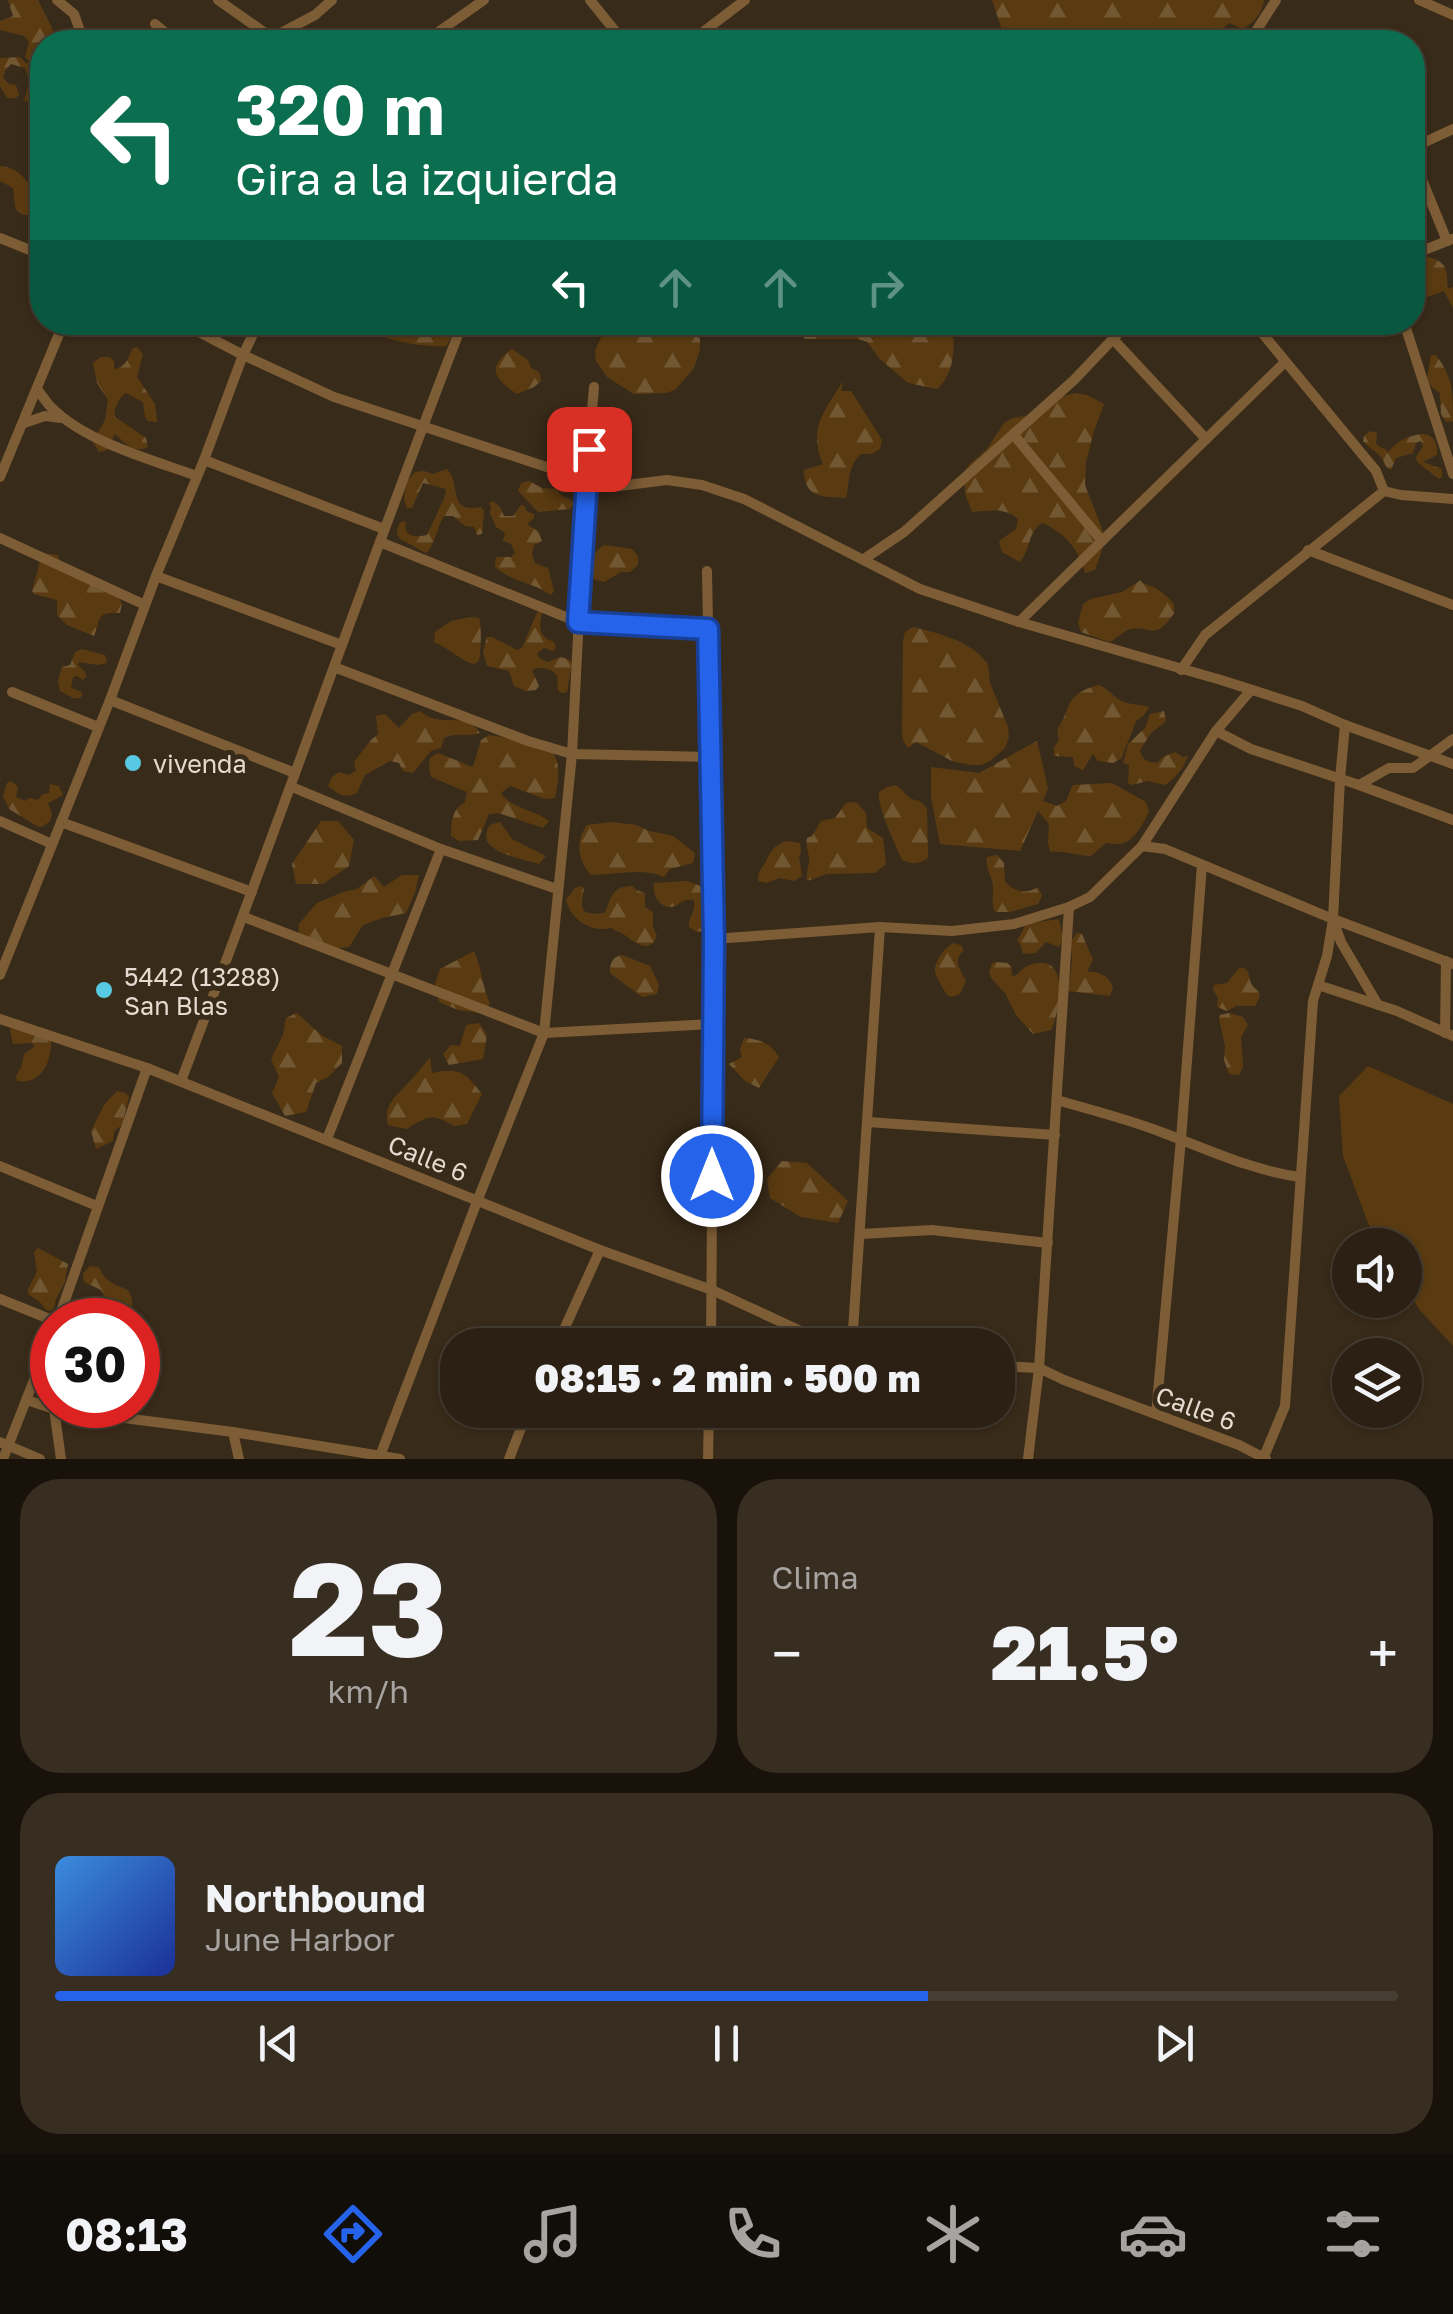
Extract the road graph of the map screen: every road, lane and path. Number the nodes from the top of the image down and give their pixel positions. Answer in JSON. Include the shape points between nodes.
{"nodes":[{"id":1,"x":57,"y":0,"type":"edge"},
{"id":2,"x":218,"y":0,"type":"edge"},
{"id":3,"x":332,"y":0,"type":"edge"},
{"id":4,"x":484,"y":0,"type":"edge"},
{"id":5,"x":590,"y":0,"type":"edge"},
{"id":6,"x":745,"y":0,"type":"edge"},
{"id":7,"x":1276,"y":0,"type":"edge"},
{"id":8,"x":1419,"y":0,"type":"edge"},
{"id":9,"x":1453,"y":15,"type":"edge"},
{"id":10,"x":156,"y":24,"type":"dead end"},
{"id":11,"x":80,"y":30,"type":"edge"},
{"id":12,"x":163,"y":30,"type":"edge"},
{"id":13,"x":256,"y":30,"type":"edge"},
{"id":14,"x":287,"y":30,"type":"edge"},
{"id":15,"x":441,"y":30,"type":"edge"},
{"id":16,"x":614,"y":30,"type":"edge"},
{"id":17,"x":706,"y":30,"type":"edge"},
{"id":18,"x":1256,"y":30,"type":"edge"},
{"id":19,"x":1453,"y":129,"type":"edge"},
{"id":20,"x":1425,"y":145,"type":"edge"},
{"id":21,"x":1425,"y":182,"type":"edge"},
{"id":22,"x":1450,"y":240,"type":"edge"},
{"id":23,"x":1,"y":241,"type":"edge"},
{"id":24,"x":1425,"y":250,"type":"edge"},
{"id":25,"x":30,"y":251,"type":"edge"},
{"id":26,"x":59,"y":335,"type":"edge"},
{"id":27,"x":205,"y":335,"type":"edge"},
{"id":28,"x":253,"y":335,"type":"edge"},
{"id":29,"x":458,"y":335,"type":"edge"},
{"id":30,"x":1117,"y":335,"type":"edge"},
{"id":31,"x":1263,"y":335,"type":"edge"},
{"id":32,"x":1408,"y":335,"type":"edge"},
{"id":33,"x":1113,"y":339,"type":"junction"},
{"id":34,"x":243,"y":355,"type":"junction"},
{"id":35,"x":1284,"y":362,"type":"junction"},
{"id":36,"x":594,"y":387,"type":"dead end"},
{"id":37,"x":37,"y":389,"type":"junction"},
{"id":38,"x":67,"y":419,"type":"junction"},
{"id":39,"x":24,"y":424,"type":"junction"},
{"id":40,"x":422,"y":426,"type":"junction"},
{"id":41,"x":1014,"y":434,"type":"junction"},
{"id":42,"x":1206,"y":439,"type":"junction"},
{"id":43,"x":204,"y":460,"type":"junction"},
{"id":44,"x":1453,"y":474,"type":"edge"},
{"id":45,"x":197,"y":476,"type":"junction"},
{"id":46,"x":0,"y":477,"type":"edge"},
{"id":47,"x":586,"y":480,"type":"junction"},
{"id":48,"x":1384,"y":490,"type":"junction"},
{"id":49,"x":1453,"y":499,"type":"edge"},
{"id":50,"x":384,"y":529,"type":"junction"},
{"id":51,"x":0,"y":538,"type":"edge"},
{"id":52,"x":1102,"y":540,"type":"junction"},
{"id":53,"x":380,"y":542,"type":"junction"},
{"id":54,"x":1308,"y":550,"type":"junction"},
{"id":55,"x":864,"y":559,"type":"junction"},
{"id":56,"x":707,"y":571,"type":"dead end"},
{"id":57,"x":156,"y":576,"type":"junction"},
{"id":58,"x":144,"y":605,"type":"junction"},
{"id":59,"x":1453,"y":605,"type":"edge"},
{"id":60,"x":578,"y":622,"type":"junction"},
{"id":61,"x":1019,"y":622,"type":"junction"},
{"id":62,"x":708,"y":629,"type":"junction"},
{"id":63,"x":342,"y":645,"type":"junction"},
{"id":64,"x":334,"y":667,"type":"junction"},
{"id":65,"x":1182,"y":670,"type":"junction"},
{"id":66,"x":1251,"y":690,"type":"junction"},
{"id":67,"x":12,"y":692,"type":"dead end"},
{"id":68,"x":110,"y":700,"type":"junction"},
{"id":69,"x":1345,"y":725,"type":"junction"},
{"id":70,"x":98,"y":727,"type":"junction"},
{"id":71,"x":1216,"y":731,"type":"junction"},
{"id":72,"x":1453,"y":739,"type":"edge"},
{"id":73,"x":572,"y":754,"type":"junction"},
{"id":74,"x":711,"y":756,"type":"junction"},
{"id":75,"x":1432,"y":756,"type":"junction"},
{"id":76,"x":1453,"y":764,"type":"edge"},
{"id":77,"x":295,"y":773,"type":"junction"},
{"id":78,"x":1340,"y":779,"type":"junction"},
{"id":79,"x":1359,"y":785,"type":"junction"},
{"id":80,"x":292,"y":787,"type":"junction"},
{"id":81,"x":1453,"y":820,"type":"edge"},
{"id":82,"x":0,"y":822,"type":"edge"},
{"id":83,"x":61,"y":822,"type":"junction"},
{"id":84,"x":52,"y":844,"type":"junction"},
{"id":85,"x":1142,"y":846,"type":"junction"},
{"id":86,"x":441,"y":849,"type":"junction"},
{"id":87,"x":1202,"y":865,"type":"junction"},
{"id":88,"x":557,"y":889,"type":"junction"},
{"id":89,"x":252,"y":892,"type":"junction"},
{"id":90,"x":1070,"y":907,"type":"junction"},
{"id":91,"x":244,"y":916,"type":"junction"},
{"id":92,"x":1333,"y":919,"type":"junction"},
{"id":93,"x":880,"y":927,"type":"junction"},
{"id":94,"x":714,"y":939,"type":"junction"},
{"id":95,"x":1450,"y":963,"type":"edge"},
{"id":96,"x":0,"y":975,"type":"edge"},
{"id":97,"x":392,"y":975,"type":"junction"},
{"id":98,"x":1318,"y":984,"type":"junction"},
{"id":99,"x":1378,"y":1005,"type":"junction"},
{"id":100,"x":0,"y":1019,"type":"edge"},
{"id":101,"x":713,"y":1024,"type":"junction"},
{"id":102,"x":544,"y":1033,"type":"junction"},
{"id":103,"x":1449,"y":1034,"type":"edge"},
{"id":104,"x":147,"y":1068,"type":"junction"},
{"id":105,"x":181,"y":1082,"type":"junction"},
{"id":106,"x":1057,"y":1100,"type":"junction"},
{"id":107,"x":868,"y":1122,"type":"junction"},
{"id":108,"x":1055,"y":1135,"type":"junction"},
{"id":109,"x":328,"y":1139,"type":"junction"},
{"id":110,"x":1181,"y":1140,"type":"junction"},
{"id":111,"x":0,"y":1166,"type":"edge"},
{"id":112,"x":1300,"y":1177,"type":"junction"},
{"id":113,"x":478,"y":1199,"type":"junction"},
{"id":114,"x":97,"y":1206,"type":"junction"},
{"id":115,"x":861,"y":1234,"type":"junction"},
{"id":116,"x":1048,"y":1243,"type":"junction"},
{"id":117,"x":600,"y":1250,"type":"junction"},
{"id":118,"x":712,"y":1290,"type":"junction"},
{"id":119,"x":63,"y":1298,"type":"edge"},
{"id":120,"x":0,"y":1299,"type":"edge"},
{"id":121,"x":30,"y":1310,"type":"edge"},
{"id":122,"x":565,"y":1328,"type":"edge"},
{"id":123,"x":711,"y":1328,"type":"edge"},
{"id":124,"x":791,"y":1328,"type":"edge"},
{"id":125,"x":853,"y":1328,"type":"edge"},
{"id":126,"x":1015,"y":1367,"type":"edge"},
{"id":127,"x":1040,"y":1368,"type":"junction"},
{"id":128,"x":30,"y":1394,"type":"edge"},
{"id":129,"x":28,"y":1400,"type":"joint"},
{"id":130,"x":1156,"y":1414,"type":"junction"},
{"id":131,"x":160,"y":1423,"type":"edge"},
{"id":132,"x":57,"y":1428,"type":"edge"},
{"id":133,"x":521,"y":1428,"type":"edge"},
{"id":134,"x":709,"y":1428,"type":"edge"},
{"id":135,"x":233,"y":1432,"type":"junction"},
{"id":136,"x":4,"y":1444,"type":"edge"},
{"id":137,"x":380,"y":1456,"type":"junction"},
{"id":138,"x":4,"y":1459,"type":"edge"},
{"id":139,"x":40,"y":1459,"type":"edge"},
{"id":140,"x":61,"y":1459,"type":"edge"},
{"id":141,"x":238,"y":1459,"type":"edge"},
{"id":142,"x":400,"y":1459,"type":"edge"},
{"id":143,"x":509,"y":1459,"type":"edge"},
{"id":144,"x":708,"y":1459,"type":"edge"},
{"id":145,"x":1028,"y":1459,"type":"edge"},
{"id":146,"x":1264,"y":1459,"type":"edge"}],
"edges":[{"from":1,"to":11,"type":"street","via":[[74,14]]},
{"from":2,"to":13,"type":"street"},
{"from":3,"to":14,"type":"street"},
{"from":4,"to":15,"type":"street"},
{"from":5,"to":16,"type":"street"},
{"from":6,"to":17,"type":"street"},
{"from":7,"to":18,"type":"street"},
{"from":8,"to":9,"type":"street"},
{"from":10,"to":12,"type":"street"},
{"from":19,"to":20,"type":"street"},
{"from":21,"to":22,"type":"street"},
{"from":22,"to":24,"type":"street"},
{"from":23,"to":25,"type":"street"},
{"from":26,"to":37,"type":"street"},
{"from":27,"to":34,"type":"street"},
{"from":28,"to":34,"type":"street"},
{"from":29,"to":40,"type":"street"},
{"from":30,"to":33,"type":"street"},
{"from":31,"to":35,"type":"street"},
{"from":32,"to":44,"type":"street"},
{"from":33,"to":41,"type":"street"},
{"from":33,"to":42,"type":"street"},
{"from":34,"to":40,"type":"street"},
{"from":34,"to":43,"type":"street"},
{"from":35,"to":42,"type":"street"},
{"from":35,"to":48,"type":"street","via":[[1376,471]]},
{"from":36,"to":47,"type":"street"},
{"from":37,"to":38,"type":"street"},
{"from":37,"to":39,"type":"street"},
{"from":38,"to":39,"type":"street","via":[[45,416]]},
{"from":38,"to":45,"type":"street","via":[[115,447]]},
{"from":39,"to":46,"type":"street"},
{"from":40,"to":47,"type":"street"},
{"from":40,"to":50,"type":"street"},
{"from":41,"to":52,"type":"street"},
{"from":41,"to":55,"type":"street"},
{"from":42,"to":52,"type":"street"},
{"from":43,"to":45,"type":"street"},
{"from":43,"to":50,"type":"street"},
{"from":45,"to":57,"type":"street"},
{"from":47,"to":55,"type":"street","via":[[702,485]]},
{"from":47,"to":60,"type":"street"},
{"from":48,"to":49,"type":"street"},
{"from":48,"to":54,"type":"street"},
{"from":50,"to":53,"type":"street"},
{"from":51,"to":58,"type":"street"},
{"from":52,"to":61,"type":"street"},
{"from":53,"to":60,"type":"street"},
{"from":53,"to":63,"type":"street"},
{"from":54,"to":59,"type":"street"},
{"from":54,"to":65,"type":"street","via":[[1205,635]]},
{"from":55,"to":61,"type":"street","via":[[920,589]]},
{"from":56,"to":62,"type":"street"},
{"from":57,"to":58,"type":"street"},
{"from":57,"to":63,"type":"street"},
{"from":58,"to":68,"type":"street"},
{"from":60,"to":62,"type":"street"},
{"from":60,"to":73,"type":"street"},
{"from":61,"to":65,"type":"street"},
{"from":62,"to":74,"type":"street"},
{"from":63,"to":64,"type":"street"},
{"from":64,"to":73,"type":"street"},
{"from":64,"to":77,"type":"street"},
{"from":65,"to":66,"type":"street"},
{"from":66,"to":69,"type":"street"},
{"from":66,"to":71,"type":"street"},
{"from":67,"to":70,"type":"street"},
{"from":68,"to":70,"type":"street"},
{"from":68,"to":77,"type":"street"},
{"from":69,"to":75,"type":"street"},
{"from":69,"to":78,"type":"street"},
{"from":70,"to":83,"type":"street"},
{"from":71,"to":78,"type":"street"},
{"from":71,"to":85,"type":"street"},
{"from":72,"to":75,"type":"street"},
{"from":73,"to":74,"type":"street"},
{"from":73,"to":88,"type":"street"},
{"from":74,"to":94,"type":"street"},
{"from":75,"to":76,"type":"street"},
{"from":75,"to":79,"type":"street"},
{"from":77,"to":80,"type":"street"},
{"from":78,"to":79,"type":"street"},
{"from":78,"to":92,"type":"street"},
{"from":79,"to":81,"type":"street"},
{"from":80,"to":86,"type":"street"},
{"from":80,"to":89,"type":"street"},
{"from":82,"to":84,"type":"street"},
{"from":83,"to":84,"type":"street"},
{"from":83,"to":89,"type":"street"},
{"from":84,"to":96,"type":"street"},
{"from":85,"to":87,"type":"street"},
{"from":85,"to":90,"type":"street","via":[[1090,897]]},
{"from":86,"to":88,"type":"street"},
{"from":86,"to":97,"type":"street"},
{"from":87,"to":92,"type":"street"},
{"from":87,"to":110,"type":"street"},
{"from":88,"to":102,"type":"street"},
{"from":89,"to":91,"type":"street"},
{"from":90,"to":93,"type":"street","via":[[1014,924],[952,931]]},
{"from":90,"to":106,"type":"street"},
{"from":91,"to":97,"type":"street"},
{"from":91,"to":105,"type":"street"},
{"from":92,"to":95,"type":"street"},
{"from":92,"to":98,"type":"street"},
{"from":92,"to":99,"type":"street"},
{"from":93,"to":94,"type":"street"},
{"from":93,"to":107,"type":"street"},
{"from":94,"to":101,"type":"street"},
{"from":95,"to":103,"type":"street"},
{"from":97,"to":102,"type":"street"},
{"from":97,"to":109,"type":"street"},
{"from":98,"to":99,"type":"street"},
{"from":98,"to":112,"type":"street"},
{"from":99,"to":103,"type":"street"},
{"from":100,"to":104,"type":"street","name":"Calle 6"},
{"from":101,"to":102,"type":"street"},
{"from":101,"to":118,"type":"street"},
{"from":102,"to":113,"type":"street"},
{"from":104,"to":105,"type":"street","name":"Calle 6"},
{"from":104,"to":114,"type":"street"},
{"from":105,"to":109,"type":"street","name":"Calle 6"},
{"from":106,"to":108,"type":"street"},
{"from":106,"to":110,"type":"street"},
{"from":107,"to":108,"type":"street"},
{"from":107,"to":115,"type":"street"},
{"from":108,"to":116,"type":"street"},
{"from":109,"to":113,"type":"street","name":"Calle 6"},
{"from":110,"to":112,"type":"street"},
{"from":110,"to":130,"type":"street"},
{"from":111,"to":114,"type":"street"},
{"from":112,"to":146,"type":"street","via":[[1285,1406]]},
{"from":113,"to":117,"type":"street","name":"Calle 6"},
{"from":113,"to":137,"type":"street"},
{"from":114,"to":119,"type":"street"},
{"from":115,"to":116,"type":"street","via":[[932,1230]]},
{"from":115,"to":125,"type":"street"},
{"from":116,"to":127,"type":"street"},
{"from":117,"to":118,"type":"street","name":"Calle 6"},
{"from":117,"to":122,"type":"street"},
{"from":118,"to":123,"type":"street"},
{"from":118,"to":124,"type":"street","name":"Calle 6"},
{"from":120,"to":121,"type":"street"},
{"from":126,"to":127,"type":"street","name":"Calle 6"},
{"from":127,"to":130,"type":"street","name":"Calle 6"},
{"from":127,"to":145,"type":"street"},
{"from":128,"to":129,"type":"street"},
{"from":129,"to":136,"type":"street"},
{"from":130,"to":146,"type":"street","name":"Calle 6"},
{"from":131,"to":135,"type":"street"},
{"from":132,"to":140,"type":"street"},
{"from":133,"to":143,"type":"street"},
{"from":134,"to":144,"type":"street"},
{"from":135,"to":137,"type":"street"},
{"from":135,"to":141,"type":"street"},
{"from":136,"to":138,"type":"street"},
{"from":136,"to":139,"type":"street"},
{"from":137,"to":142,"type":"street"}]}
